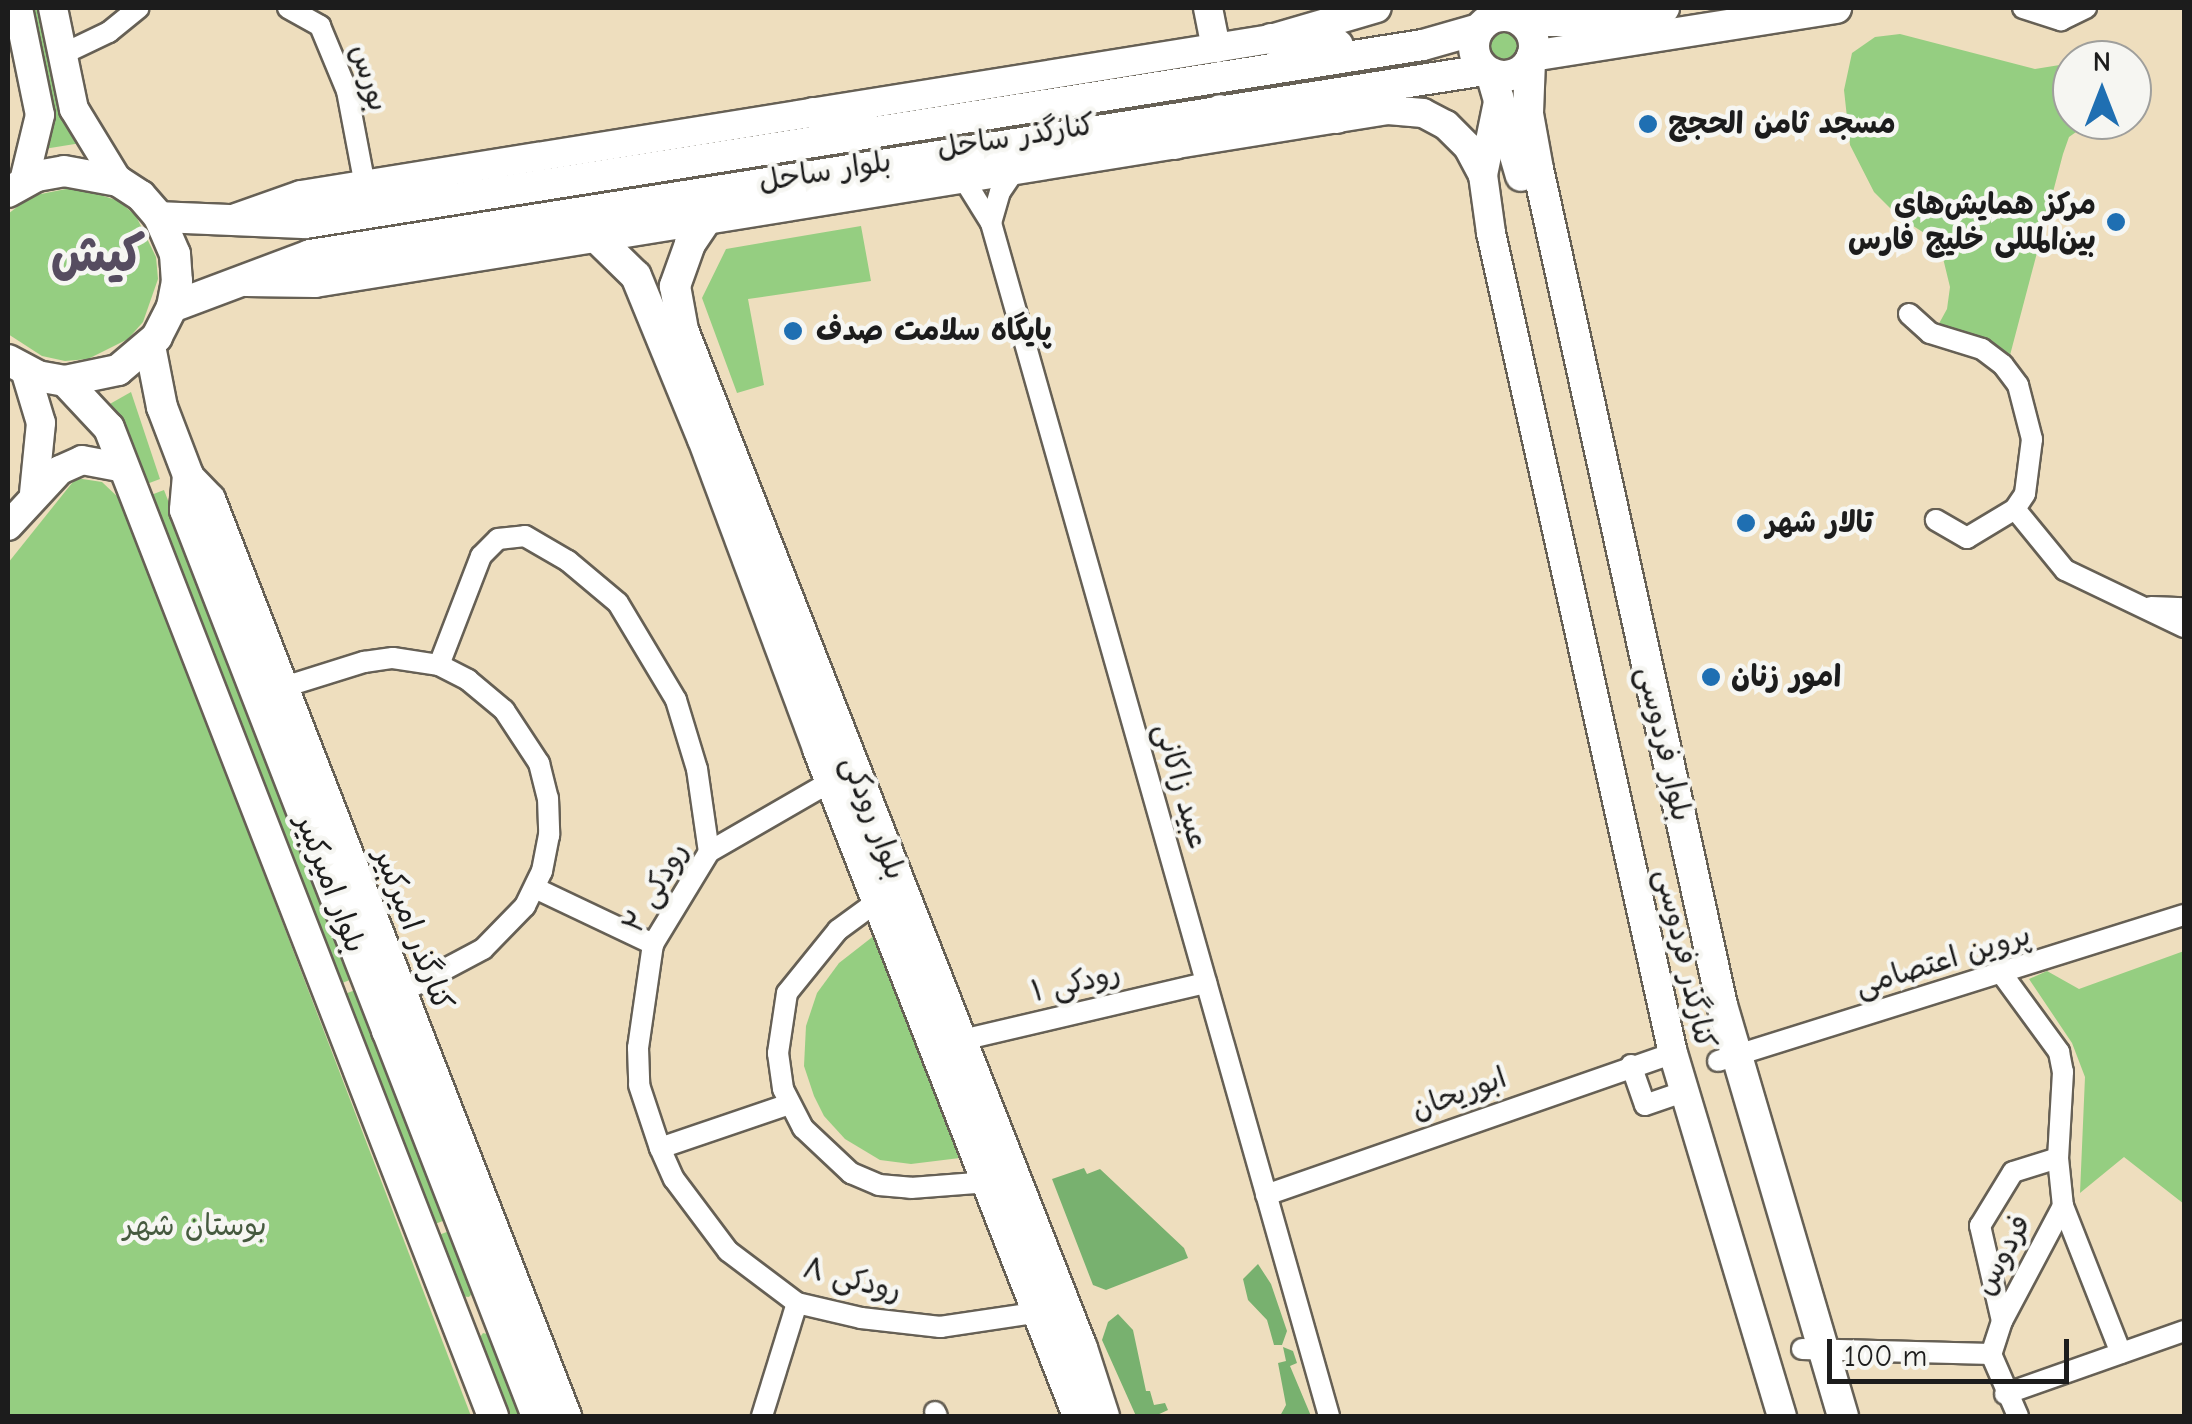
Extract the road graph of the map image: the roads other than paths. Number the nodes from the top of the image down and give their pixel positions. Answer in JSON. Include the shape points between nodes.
{"nodes":[{"id":1,"x":18,"y":8,"type":"edge"},
{"id":2,"x":53,"y":8,"type":"edge"},
{"id":3,"x":140,"y":8,"type":"edge"},
{"id":4,"x":288,"y":8,"type":"edge"},
{"id":5,"x":1208,"y":8,"type":"edge"},
{"id":6,"x":1377,"y":8,"type":"edge"},
{"id":7,"x":1664,"y":8,"type":"edge"},
{"id":8,"x":1836,"y":8,"type":"edge"},
{"id":9,"x":2023,"y":8,"type":"edge"},
{"id":10,"x":2086,"y":8,"type":"edge"},
{"id":11,"x":1516,"y":16,"type":"edge"},
{"id":12,"x":1480,"y":21,"type":"edge"},
{"id":13,"x":1271,"y":39,"type":"junction"},
{"id":14,"x":1216,"y":48,"type":"junction"},
{"id":15,"x":1386,"y":49,"type":"junction"},
{"id":16,"x":63,"y":54,"type":"junction"},
{"id":17,"x":1531,"y":59,"type":"junction"},
{"id":18,"x":1491,"y":80,"type":"junction"},
{"id":19,"x":1381,"y":85,"type":"junction"},
{"id":20,"x":1222,"y":108,"type":"junction"},
{"id":21,"x":813,"y":113,"type":"junction"},
{"id":22,"x":1337,"y":118,"type":"junction"},
{"id":23,"x":877,"y":131,"type":"junction"},
{"id":24,"x":1175,"y":144,"type":"junction"},
{"id":25,"x":1015,"y":170,"type":"junction"},
{"id":26,"x":1483,"y":176,"type":"junction"},
{"id":27,"x":963,"y":178,"type":"junction"},
{"id":28,"x":118,"y":181,"type":"junction"},
{"id":29,"x":365,"y":185,"type":"junction"},
{"id":30,"x":16,"y":187,"type":"edge"},
{"id":31,"x":159,"y":217,"type":"junction"},
{"id":32,"x":706,"y":220,"type":"junction"},
{"id":33,"x":225,"y":222,"type":"junction"},
{"id":34,"x":991,"y":223,"type":"junction"},
{"id":35,"x":597,"y":238,"type":"junction"},
{"id":36,"x":234,"y":281,"type":"junction"},
{"id":37,"x":675,"y":286,"type":"junction"},
{"id":38,"x":640,"y":288,"type":"junction"},
{"id":39,"x":172,"y":307,"type":"junction"},
{"id":40,"x":1909,"y":314,"type":"dead end"},
{"id":41,"x":150,"y":346,"type":"junction"},
{"id":42,"x":16,"y":365,"type":"edge"},
{"id":43,"x":65,"y":381,"type":"junction"},
{"id":44,"x":124,"y":468,"type":"junction"},
{"id":45,"x":188,"y":475,"type":"junction"},
{"id":46,"x":34,"y":493,"type":"junction"},
{"id":47,"x":2015,"y":508,"type":"junction"},
{"id":48,"x":1936,"y":520,"type":"dead end"},
{"id":49,"x":8,"y":526,"type":"edge"},
{"id":50,"x":2149,"y":607,"type":"junction"},
{"id":51,"x":2184,"y":608,"type":"edge"},
{"id":52,"x":2184,"y":627,"type":"edge"},
{"id":53,"x":439,"y":665,"type":"junction"},
{"id":54,"x":284,"y":687,"type":"junction"},
{"id":55,"x":830,"y":782,"type":"junction"},
{"id":56,"x":709,"y":852,"type":"junction"},
{"id":57,"x":535,"y":888,"type":"junction"},
{"id":58,"x":879,"y":900,"type":"junction"},
{"id":59,"x":2184,"y":915,"type":"edge"},
{"id":60,"x":653,"y":944,"type":"junction"},
{"id":61,"x":2002,"y":974,"type":"junction"},
{"id":62,"x":1206,"y":982,"type":"junction"},
{"id":63,"x":402,"y":992,"type":"junction"},
{"id":64,"x":388,"y":1030,"type":"junction"},
{"id":65,"x":958,"y":1041,"type":"junction"},
{"id":66,"x":1673,"y":1052,"type":"junction"},
{"id":67,"x":1727,"y":1058,"type":"junction"},
{"id":68,"x":1631,"y":1065,"type":"junction"},
{"id":69,"x":1683,"y":1092,"type":"junction"},
{"id":70,"x":789,"y":1104,"type":"junction"},
{"id":71,"x":660,"y":1148,"type":"junction"},
{"id":72,"x":2058,"y":1158,"type":"junction"},
{"id":73,"x":989,"y":1182,"type":"junction"},
{"id":74,"x":1266,"y":1194,"type":"junction"},
{"id":75,"x":2063,"y":1206,"type":"junction"},
{"id":76,"x":796,"y":1303,"type":"junction"},
{"id":77,"x":495,"y":1308,"type":"junction"},
{"id":78,"x":1040,"y":1312,"type":"junction"},
{"id":79,"x":2002,"y":1321,"type":"junction"},
{"id":80,"x":457,"y":1323,"type":"junction"},
{"id":81,"x":2184,"y":1330,"type":"edge"},
{"id":82,"x":1812,"y":1348,"type":"junction"},
{"id":83,"x":2120,"y":1353,"type":"junction"},
{"id":84,"x":1991,"y":1354,"type":"junction"},
{"id":85,"x":2006,"y":1394,"type":"junction"},
{"id":86,"x":493,"y":1416,"type":"edge"},
{"id":87,"x":538,"y":1416,"type":"edge"},
{"id":88,"x":567,"y":1416,"type":"edge"},
{"id":89,"x":762,"y":1416,"type":"edge"},
{"id":90,"x":1078,"y":1416,"type":"edge"},
{"id":91,"x":1104,"y":1416,"type":"edge"},
{"id":92,"x":1329,"y":1416,"type":"edge"},
{"id":93,"x":1782,"y":1416,"type":"edge"},
{"id":94,"x":1824,"y":1416,"type":"edge"},
{"id":95,"x":1843,"y":1416,"type":"edge"},
{"id":96,"x":2018,"y":1416,"type":"edge"}],
"edges":[{"from":1,"to":30,"type":"street","via":[[40,115]]},
{"from":2,"to":16,"type":"street"},
{"from":3,"to":16,"type":"street"},
{"from":4,"to":29,"type":"street","name":"بورس","via":[[320,26],[346,91]]},
{"from":5,"to":14,"type":"street"},
{"from":6,"to":13,"type":"street","name":"کنارگذر ساحل"},
{"from":7,"to":11,"type":"main road","via":[[1576,22]]},
{"from":8,"to":17,"type":"main road"},
{"from":9,"to":10,"type":"street","via":[[2061,20]]},
{"from":11,"to":12,"type":"main road"},
{"from":11,"to":17,"type":"main road","via":[[1532,36]]},
{"from":12,"to":15,"type":"main road","name":"بلوار ساحل"},
{"from":12,"to":18,"type":"main road","via":[[1473,46]]},
{"from":13,"to":14,"type":"street","name":"کنارگذر ساحل"},
{"from":13,"to":15,"type":"main road"},
{"from":14,"to":21,"type":"street","name":"کنارگذر ساحل"},
{"from":15,"to":23,"type":"main road","name":"بلوار ساحل"},
{"from":16,"to":28,"type":"street","via":[[74,109]]},
{"from":17,"to":18,"type":"main road","via":[[1510,76]]},
{"from":17,"to":67,"type":"main road","name":"بلوار فردوسی","via":[[1528,114],[1538,169]]},
{"from":18,"to":19,"type":"main road","name":"بلوار ساحل"},
{"from":18,"to":26,"type":"street","name":"کنارگذر فردوسی"},
{"from":18,"to":67,"type":"main road","name":"بلوار فردوسی","via":[[1524,189],[1661,822]]},
{"from":19,"to":20,"type":"main road","name":"بلوار ساحل"},
{"from":19,"to":22,"type":"main road"},
{"from":20,"to":24,"type":"main road"},
{"from":20,"to":36,"type":"main road","name":"بلوار ساحل","via":[[310,255]]},
{"from":21,"to":23,"type":"main road"},
{"from":21,"to":29,"type":"street","name":"کنارگذر ساحل"},
{"from":22,"to":24,"type":"street","name":"کنارگذر ساحل"},
{"from":22,"to":26,"type":"street","name":"کنارگذر ساحل","via":[[1388,110],[1424,113],[1468,147]]},
{"from":23,"to":33,"type":"main road","name":"بلوار ساحل","via":[[305,223]]},
{"from":24,"to":25,"type":"street","name":"کنارگذر ساحل"},
{"from":25,"to":27,"type":"street","name":"کنارگذر ساحل"},
{"from":25,"to":34,"type":"street"},
{"from":26,"to":66,"type":"street","name":"کنارگذر فردوسی","via":[[1490,232]]},
{"from":27,"to":32,"type":"street","name":"کنارگذر ساحل"},
{"from":27,"to":34,"type":"street","name":"عبید زاکانی"},
{"from":28,"to":30,"type":"main road","via":[[64,171]]},
{"from":28,"to":31,"type":"main road"},
{"from":29,"to":33,"type":"street","name":"کنارگذر ساحل","via":[[300,196]]},
{"from":31,"to":33,"type":"main road","name":"بلوار ساحل"},
{"from":31,"to":39,"type":"main road","via":[[177,267]]},
{"from":32,"to":35,"type":"street","name":"کنارگذر ساحل"},
{"from":32,"to":37,"type":"main road"},
{"from":34,"to":62,"type":"street","name":"عبید زاکانی"},
{"from":35,"to":36,"type":"street","name":"کنارگذر ساحل","via":[[315,283]]},
{"from":35,"to":38,"type":"main road","name":"بلوار رودکی","via":[[630,266]]},
{"from":36,"to":39,"type":"main road","name":"بلوار ساحل"},
{"from":37,"to":38,"type":"main road","via":[[662,276]]},
{"from":37,"to":65,"type":"main road","name":"بلوار رودکی","via":[[683,330]]},
{"from":38,"to":55,"type":"main road","name":"بلوار رودکی"},
{"from":39,"to":41,"type":"main road"},
{"from":40,"to":47,"type":"street","via":[[1930,333],[1982,350],[2018,385],[2032,440],[2025,494]]},
{"from":41,"to":43,"type":"main road","via":[[118,370]]},
{"from":41,"to":45,"type":"main road","name":"بلوار امیرکبیر","via":[[162,407]]},
{"from":42,"to":43,"type":"main road"},
{"from":42,"to":46,"type":"street","via":[[41,423]]},
{"from":43,"to":44,"type":"main road","name":"بلوار امیرکبیر","via":[[109,428]]},
{"from":44,"to":46,"type":"street","via":[[82,460]]},
{"from":44,"to":80,"type":"main road","name":"بلوار امیرکبیر"},
{"from":45,"to":54,"type":"street","name":"کنارگذر امیرکبیر","via":[[211,500]]},
{"from":45,"to":64,"type":"main road","name":"بلوار امیرکبیر","via":[[185,510]]},
{"from":46,"to":49,"type":"street"},
{"from":47,"to":48,"type":"street","via":[[1968,538]]},
{"from":47,"to":50,"type":"street","via":[[2065,570]]},
{"from":50,"to":51,"type":"street"},
{"from":50,"to":52,"type":"street"},
{"from":53,"to":54,"type":"street","via":[[379,660]]},
{"from":53,"to":56,"type":"street","via":[[481,556],[498,538],[525,536],[568,560],[618,603],[676,700],[697,769]]},
{"from":53,"to":57,"type":"street","via":[[485,692],[531,746],[550,817]]},
{"from":54,"to":63,"type":"street","name":"کنارگذر امیرکبیر"},
{"from":55,"to":56,"type":"street","name":"رودکی ۲"},
{"from":55,"to":58,"type":"main road","name":"بلوار رودکی"},
{"from":56,"to":60,"type":"street","name":"رودکی ۲"},
{"from":57,"to":60,"type":"street"},
{"from":57,"to":63,"type":"street","via":[[484,949]]},
{"from":58,"to":70,"type":"street","via":[[838,930],[787,993],[778,1052]]},
{"from":58,"to":73,"type":"main road","name":"بلوار رودکی"},
{"from":59,"to":61,"type":"street","name":"پروین اعتصامی"},
{"from":60,"to":71,"type":"street","name":"رودکی ۲","via":[[639,1086]]},
{"from":61,"to":67,"type":"street","name":"پروین اعتصامی"},
{"from":61,"to":72,"type":"street","name":"فردوس","via":[[2058,1052]]},
{"from":62,"to":65,"type":"street","name":"رودکی ۱"},
{"from":62,"to":74,"type":"street","name":"عبید زاکانی"},
{"from":63,"to":64,"type":"main road"},
{"from":63,"to":88,"type":"street","name":"کنارگذر امیرکبیر"},
{"from":64,"to":77,"type":"main road","name":"بلوار امیرکبیر"},
{"from":65,"to":91,"type":"main road","name":"بلوار رودکی"},
{"from":66,"to":68,"type":"street","name":"ابوریحان"},
{"from":66,"to":69,"type":"street","name":"کنارگذر فردوسی"},
{"from":67,"to":82,"type":"main road","name":"بلوار فردوسی"},
{"from":68,"to":69,"type":"street","via":[[1644,1106]]},
{"from":68,"to":74,"type":"street","name":"ابوریحان"},
{"from":69,"to":93,"type":"street","name":"کنارگذر فردوسی"},
{"from":70,"to":71,"type":"street"},
{"from":70,"to":73,"type":"street","via":[[826,1153],[880,1185]]},
{"from":71,"to":76,"type":"street","name":"رودکی ۸","via":[[674,1179],[728,1250]]},
{"from":72,"to":75,"type":"street","name":"فردوس"},
{"from":72,"to":79,"type":"street","name":"فردوس","via":[[2014,1172],[1980,1226]]},
{"from":73,"to":78,"type":"main road","name":"بلوار رودکی"},
{"from":74,"to":92,"type":"street","name":"عبید زاکانی"},
{"from":75,"to":79,"type":"street","name":"فردوس"},
{"from":75,"to":83,"type":"street"},
{"from":76,"to":78,"type":"street","name":"رودکی ۸","via":[[940,1327]]},
{"from":76,"to":89,"type":"street"},
{"from":77,"to":80,"type":"main road"},
{"from":77,"to":87,"type":"main road","name":"بلوار امیرکبیر"},
{"from":78,"to":90,"type":"main road","name":"بلوار رودکی"},
{"from":79,"to":84,"type":"street","name":"فردوس"},
{"from":80,"to":86,"type":"main road","name":"بلوار امیرکبیر"},
{"from":81,"to":83,"type":"street"},
{"from":82,"to":84,"type":"street"},
{"from":82,"to":94,"type":"main road","name":"بلوار فردوسی"},
{"from":82,"to":95,"type":"main road","name":"بلوار فردوسی"},
{"from":83,"to":85,"type":"street"},
{"from":84,"to":85,"type":"street"},
{"from":85,"to":96,"type":"street"}]}
